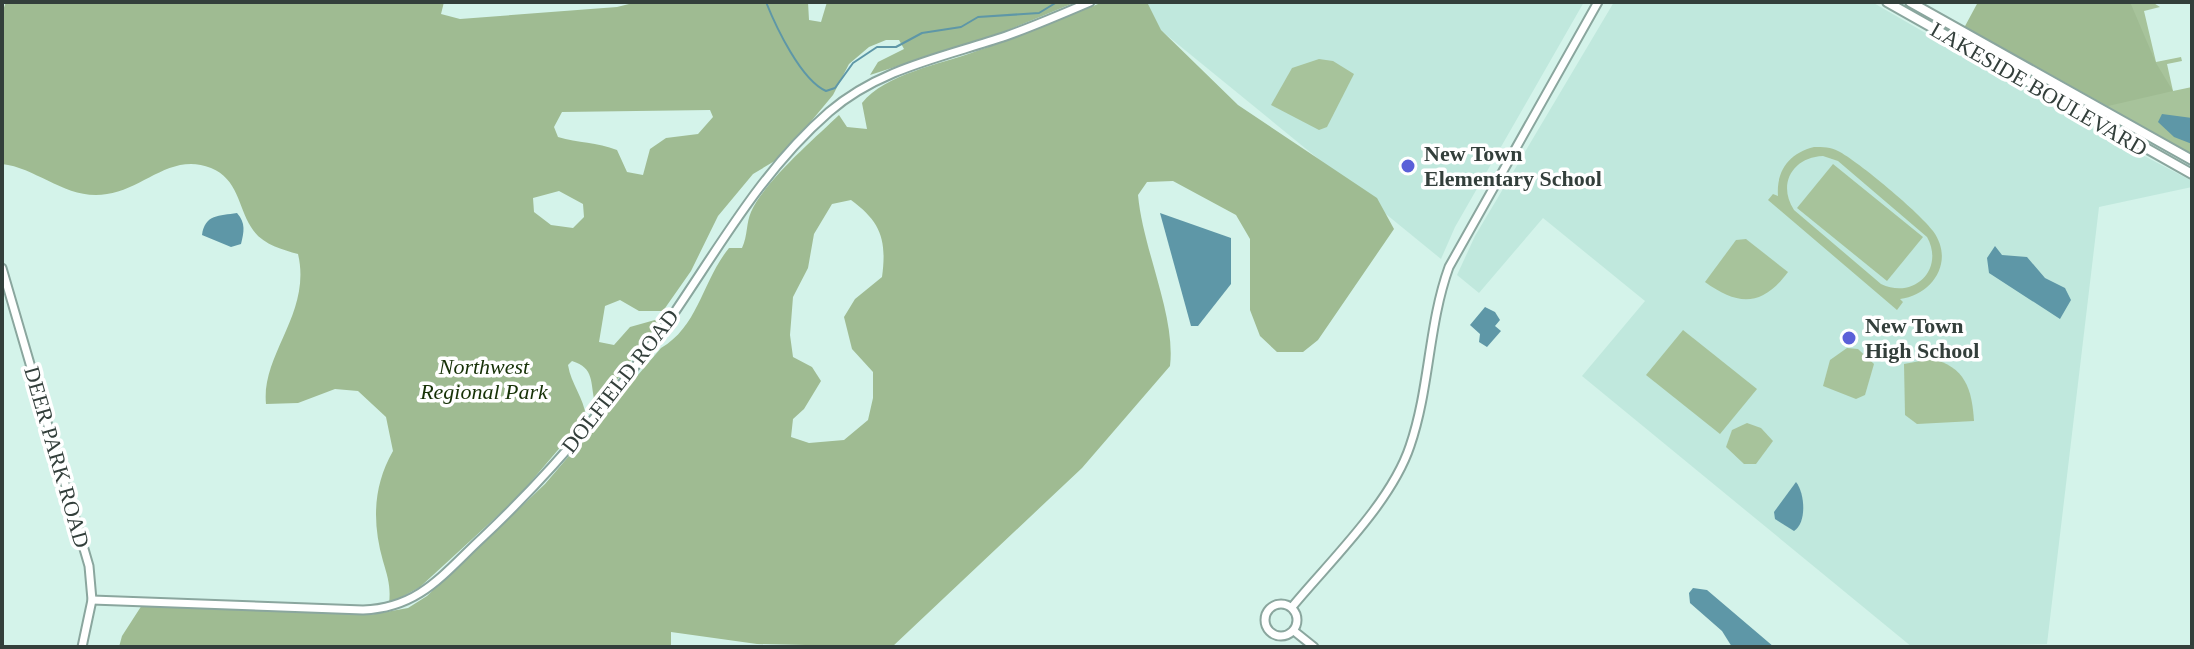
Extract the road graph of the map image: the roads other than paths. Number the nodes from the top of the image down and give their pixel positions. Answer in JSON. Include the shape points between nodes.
{"nodes":[{"id":1,"x":1090,"y":2,"type":"edge"},
{"id":2,"x":1598,"y":2,"type":"edge"},
{"id":3,"x":1887,"y":2,"type":"edge"},
{"id":4,"x":1910,"y":2,"type":"edge"},
{"id":5,"x":2192,"y":160,"type":"edge"},
{"id":6,"x":2192,"y":174,"type":"edge"},
{"id":7,"x":2,"y":268,"type":"edge"},
{"id":8,"x":92,"y":600,"type":"junction"},
{"id":9,"x":1292,"y":607,"type":"junction"},
{"id":10,"x":1294,"y":631,"type":"junction"},
{"id":11,"x":82,"y":647,"type":"edge"},
{"id":12,"x":1314,"y":647,"type":"edge"}],
"edges":[{"from":1,"to":8,"type":"street","name":"DOLFIELD ROAD","via":[[885,75],[822,118],[743,206],[655,339],[557,462],[414,600],[363,610]]},
{"from":2,"to":9,"type":"street","via":[[1449,267],[1404,462],[1378,503]]},
{"from":3,"to":6,"type":"main road","name":"LAKESIDE BOULEVARD"},
{"from":4,"to":5,"type":"main road","name":"LAKESIDE BOULEVARD"},
{"from":7,"to":8,"type":"street","name":"DEER PARK ROAD","via":[[87,558]]},
{"from":8,"to":11,"type":"street","name":"DEER PARK ROAD"},
{"from":9,"to":10,"type":"street","via":[[1298,619]]},
{"from":9,"to":10,"type":"street","via":[[1275,605],[1265,621],[1275,635]]},
{"from":10,"to":12,"type":"street"}]}
